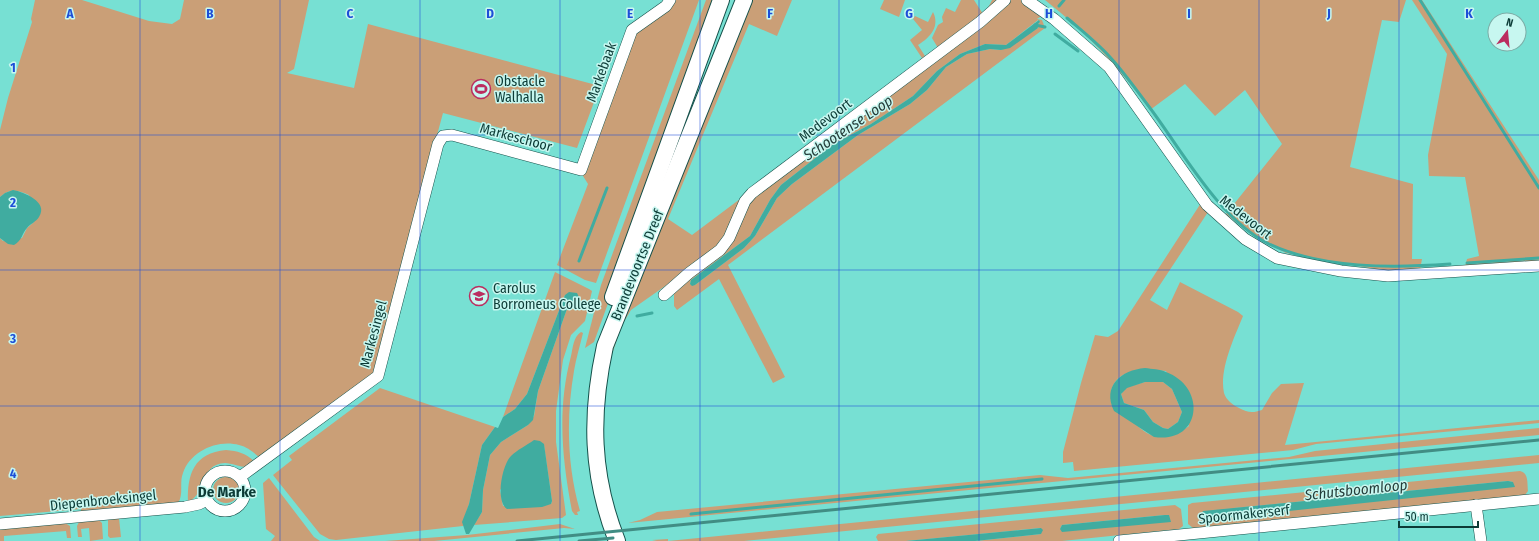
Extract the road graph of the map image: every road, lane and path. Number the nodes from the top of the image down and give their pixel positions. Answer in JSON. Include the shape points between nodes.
{"nodes":[{"id":1,"x":670,"y":0,"type":"edge"},
{"id":2,"x":721,"y":0,"type":"edge"},
{"id":3,"x":744,"y":0,"type":"edge"},
{"id":4,"x":1005,"y":0,"type":"edge"},
{"id":5,"x":1027,"y":0,"type":"edge"},
{"id":6,"x":443,"y":136,"type":"joint"},
{"id":7,"x":581,"y":170,"type":"joint"},
{"id":8,"x":1539,"y":266,"type":"edge"},
{"id":9,"x":664,"y":295,"type":"dead end"},
{"id":10,"x":240,"y":477,"type":"junction"},
{"id":11,"x":1539,"y":499,"type":"edge"},
{"id":12,"x":207,"y":500,"type":"junction"},
{"id":13,"x":1476,"y":505,"type":"junction"},
{"id":14,"x":0,"y":524,"type":"edge"},
{"id":15,"x":1148,"y":540,"type":"edge"},
{"id":16,"x":606,"y":541,"type":"edge"},
{"id":17,"x":617,"y":541,"type":"edge"},
{"id":18,"x":1119,"y":541,"type":"edge"},
{"id":19,"x":1480,"y":541,"type":"edge"}],
"edges":[{"from":1,"to":7,"type":"street","name":"Markebaak","via":[[666,6],[632,30]]},
{"from":2,"to":16,"type":"main road","name":"Brandevoortse Dreef","via":[[603,322],[589,381],[585,425],[586,458],[592,492]]},
{"from":3,"to":17,"type":"main road","name":"Brandevoortse Dreef","via":[[605,346],[596,395],[595,441],[598,476],[605,508]]},
{"from":4,"to":9,"type":"street","name":"Medevoort","via":[[980,22],[752,193],[745,201],[729,238],[720,250]]},
{"from":5,"to":8,"type":"street","name":"Medevoort","via":[[1054,19],[1109,67],[1207,205],[1245,239],[1277,258],[1341,271],[1388,276]]},
{"from":6,"to":7,"type":"street","name":"Markeschoor","via":[[452,135]]},
{"from":6,"to":10,"type":"street","name":"Markesingel","via":[[438,144],[378,376]]},
{"from":10,"to":12,"type":"street","via":[[225,471],[212,476],[206,487]]},
{"from":10,"to":12,"type":"street","via":[[244,484],[245,496],[236,508],[221,510],[211,506]]},
{"from":11,"to":13,"type":"street","name":"Spoormakerserf"},
{"from":12,"to":14,"type":"street","name":"Diepenbroeksingel","via":[[185,507]]},
{"from":13,"to":15,"type":"street","name":"Spoormakerserf"},
{"from":13,"to":19,"type":"street"},
{"from":15,"to":18,"type":"street","name":"Spoormakerserf"}]}
